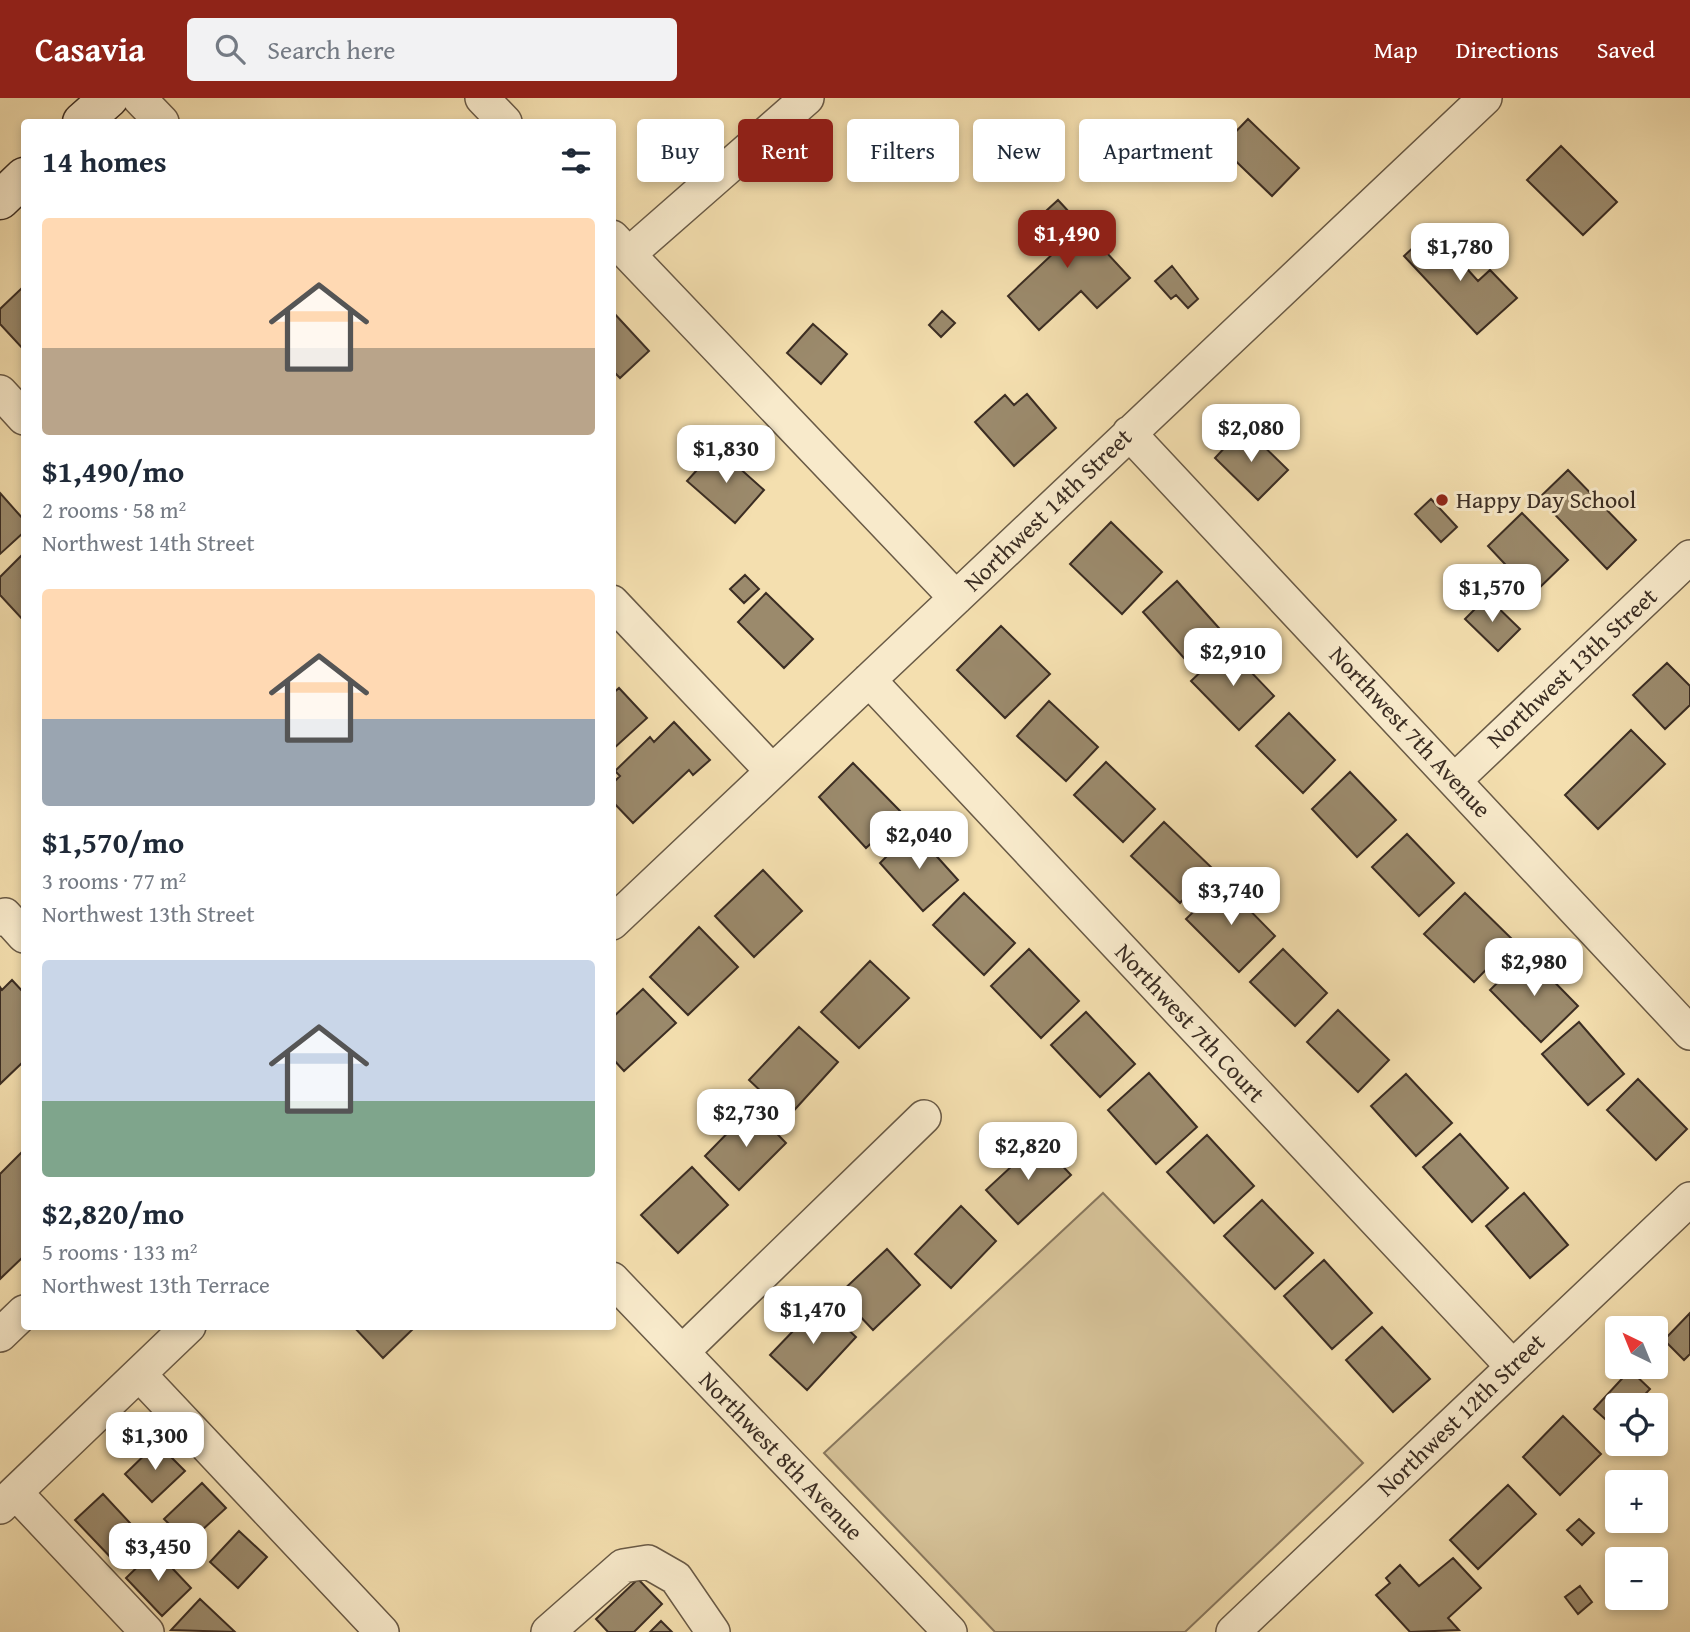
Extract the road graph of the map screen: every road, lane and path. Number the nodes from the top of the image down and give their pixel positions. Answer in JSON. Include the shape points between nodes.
{"nodes":[{"id":1,"x":108,"y":98,"type":"edge"},
{"id":2,"x":139,"y":98,"type":"edge"},
{"id":3,"x":482,"y":98,"type":"edge"},
{"id":4,"x":807,"y":98,"type":"edge"},
{"id":5,"x":1485,"y":98,"type":"edge"},
{"id":6,"x":85,"y":119,"type":"edge"},
{"id":7,"x":159,"y":119,"type":"edge"},
{"id":8,"x":502,"y":119,"type":"edge"},
{"id":9,"x":21,"y":180,"type":"edge"},
{"id":10,"x":0,"y":200,"type":"edge"},
{"id":11,"x":621,"y":245,"type":"edge"},
{"id":12,"x":0,"y":392,"type":"edge"},
{"id":13,"x":21,"y":415,"type":"edge"},
{"id":14,"x":1129,"y":433,"type":"junction"},
{"id":15,"x":1690,"y":557,"type":"edge"},
{"id":16,"x":956,"y":598,"type":"junction"},
{"id":17,"x":616,"y":606,"type":"edge"},
{"id":18,"x":869,"y":680,"type":"junction"},
{"id":19,"x":772,"y":771,"type":"junction"},
{"id":20,"x":1455,"y":780,"type":"junction"},
{"id":21,"x":0,"y":919,"type":"edge"},
{"id":22,"x":616,"y":919,"type":"edge"},
{"id":23,"x":21,"y":933,"type":"edge"},
{"id":24,"x":1690,"y":1033,"type":"edge"},
{"id":25,"x":924,"y":1117,"type":"dead end"},
{"id":26,"x":1690,"y":1199,"type":"edge"},
{"id":27,"x":616,"y":1283,"type":"edge"},
{"id":28,"x":21,"y":1315,"type":"edge"},
{"id":29,"x":185,"y":1330,"type":"edge"},
{"id":30,"x":0,"y":1335,"type":"edge"},
{"id":31,"x":682,"y":1352,"type":"junction"},
{"id":32,"x":1512,"y":1366,"type":"junction"},
{"id":33,"x":139,"y":1374,"type":"junction"},
{"id":34,"x":8,"y":1500,"type":"edge"},
{"id":35,"x":147,"y":1632,"type":"edge"},
{"id":36,"x":382,"y":1632,"type":"edge"},
{"id":37,"x":548,"y":1632,"type":"edge"},
{"id":38,"x":713,"y":1632,"type":"edge"},
{"id":39,"x":950,"y":1632,"type":"edge"},
{"id":40,"x":1233,"y":1632,"type":"edge"}],
"edges":[{"from":1,"to":6,"type":"street"},
{"from":2,"to":7,"type":"street"},
{"from":3,"to":8,"type":"street"},
{"from":4,"to":11,"type":"street"},
{"from":5,"to":14,"type":"street","name":"Northwest 14th Street"},
{"from":9,"to":10,"type":"street"},
{"from":11,"to":16,"type":"street"},
{"from":12,"to":13,"type":"street"},
{"from":14,"to":16,"type":"street","name":"Northwest 14th Street"},
{"from":14,"to":20,"type":"street","name":"Northwest 7th Avenue"},
{"from":15,"to":20,"type":"street","name":"Northwest 13th Street"},
{"from":16,"to":18,"type":"street","name":"Northwest 14th Street"},
{"from":17,"to":19,"type":"street"},
{"from":18,"to":19,"type":"street","name":"Northwest 14th Street"},
{"from":18,"to":32,"type":"street","name":"Northwest 7th Court"},
{"from":19,"to":22,"type":"street","name":"Northwest 14th Street"},
{"from":20,"to":24,"type":"street","name":"Northwest 7th Avenue"},
{"from":21,"to":23,"type":"street","via":[[5,915]]},
{"from":25,"to":31,"type":"street"},
{"from":26,"to":32,"type":"street","name":"Northwest 12th Street"},
{"from":27,"to":31,"type":"street","name":"Northwest 8th Avenue"},
{"from":28,"to":30,"type":"street"},
{"from":29,"to":33,"type":"street"},
{"from":31,"to":39,"type":"street","name":"Northwest 8th Avenue"},
{"from":32,"to":40,"type":"street","name":"Northwest 12th Street"},
{"from":33,"to":34,"type":"street"},
{"from":33,"to":36,"type":"street"},
{"from":34,"to":35,"type":"street"},
{"from":37,"to":38,"type":"street","via":[[623,1566],[648,1562],[676,1578]]}]}
